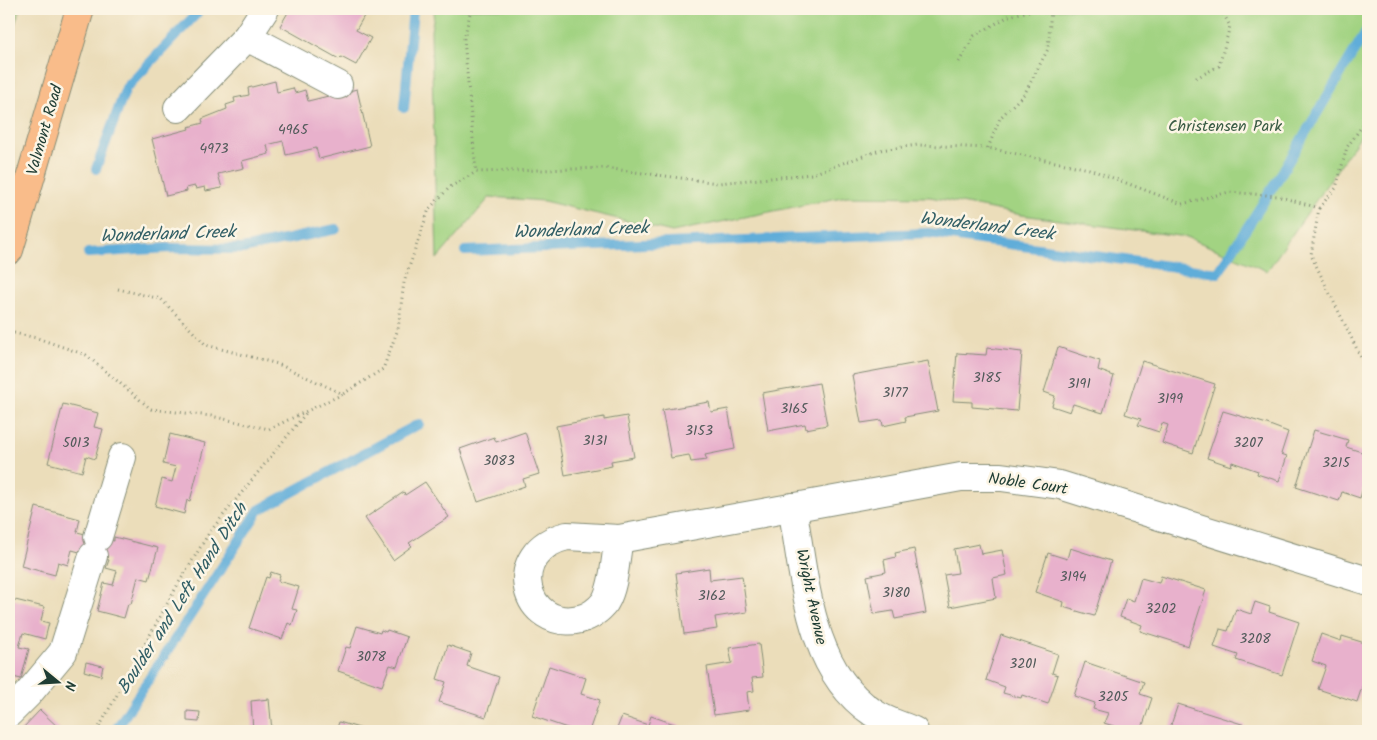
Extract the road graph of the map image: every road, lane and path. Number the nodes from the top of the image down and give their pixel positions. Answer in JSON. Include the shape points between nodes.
{"nodes":[{"id":1,"x":80,"y":9,"type":"edge"},
{"id":2,"x":266,"y":9,"type":"edge"},
{"id":3,"x":471,"y":9,"type":"edge"},
{"id":4,"x":1037,"y":9,"type":"edge"},
{"id":5,"x":1051,"y":9,"type":"edge"},
{"id":6,"x":1221,"y":9,"type":"edge"},
{"id":7,"x":247,"y":37,"type":"junction"},
{"id":8,"x":959,"y":62,"type":"dead end"},
{"id":9,"x":1196,"y":78,"type":"dead end"},
{"id":10,"x":338,"y":85,"type":"dead end"},
{"id":11,"x":178,"y":108,"type":"dead end"},
{"id":12,"x":1368,"y":118,"type":"edge"},
{"id":13,"x":988,"y":148,"type":"junction"},
{"id":14,"x":476,"y":172,"type":"junction"},
{"id":15,"x":1319,"y":208,"type":"junction"},
{"id":16,"x":9,"y":250,"type":"edge"},
{"id":17,"x":118,"y":289,"type":"dead end"},
{"id":18,"x":9,"y":332,"type":"edge"},
{"id":19,"x":1368,"y":372,"type":"edge"},
{"id":20,"x":343,"y":394,"type":"junction"},
{"id":21,"x":306,"y":413,"type":"junction"},
{"id":22,"x":122,"y":457,"type":"dead end"},
{"id":23,"x":792,"y":507,"type":"junction"},
{"id":24,"x":619,"y":539,"type":"dead end"},
{"id":25,"x":1368,"y":581,"type":"edge"},
{"id":26,"x":9,"y":713,"type":"edge"},
{"id":27,"x":97,"y":731,"type":"edge"},
{"id":28,"x":914,"y":731,"type":"edge"}],
"edges":[{"from":1,"to":16,"type":"main road","name":"Valmont Road"},
{"from":2,"to":7,"type":"street"},
{"from":3,"to":14,"type":"path","via":[[464,39]]},
{"from":4,"to":8,"type":"path","via":[[1009,16],[974,36]]},
{"from":5,"to":13,"type":"path","via":[[1048,49],[1025,93],[1000,118]]},
{"from":6,"to":9,"type":"path","via":[[1230,26],[1219,66]]},
{"from":7,"to":10,"type":"street"},
{"from":7,"to":11,"type":"street"},
{"from":12,"to":15,"type":"path","via":[[1347,147],[1336,188]]},
{"from":13,"to":14,"type":"path","via":[[918,145],[880,150],[812,174],[718,183],[605,168]]},
{"from":13,"to":15,"type":"path","via":[[1090,170],[1182,204],[1229,192],[1277,196]]},
{"from":14,"to":20,"type":"path","via":[[450,187],[429,209],[404,282],[398,329],[383,369]]},
{"from":15,"to":19,"type":"path","via":[[1311,255]]},
{"from":17,"to":20,"type":"path","via":[[161,299],[206,345],[278,364]]},
{"from":18,"to":21,"type":"path","via":[[37,338],[86,356],[151,409],[210,416],[269,429]]},
{"from":20,"to":21,"type":"path"},
{"from":21,"to":27,"type":"path","via":[[209,533],[176,586]]},
{"from":22,"to":26,"type":"street","via":[[63,652]]},
{"from":23,"to":24,"type":"street","name":"Noble Court"},
{"from":23,"to":25,"type":"street","name":"Noble Court","via":[[961,477],[1001,477],[1060,486]]},
{"from":23,"to":28,"type":"street","name":"Wright Avenue","via":[[812,616],[823,653],[843,686],[872,713]]}]}
